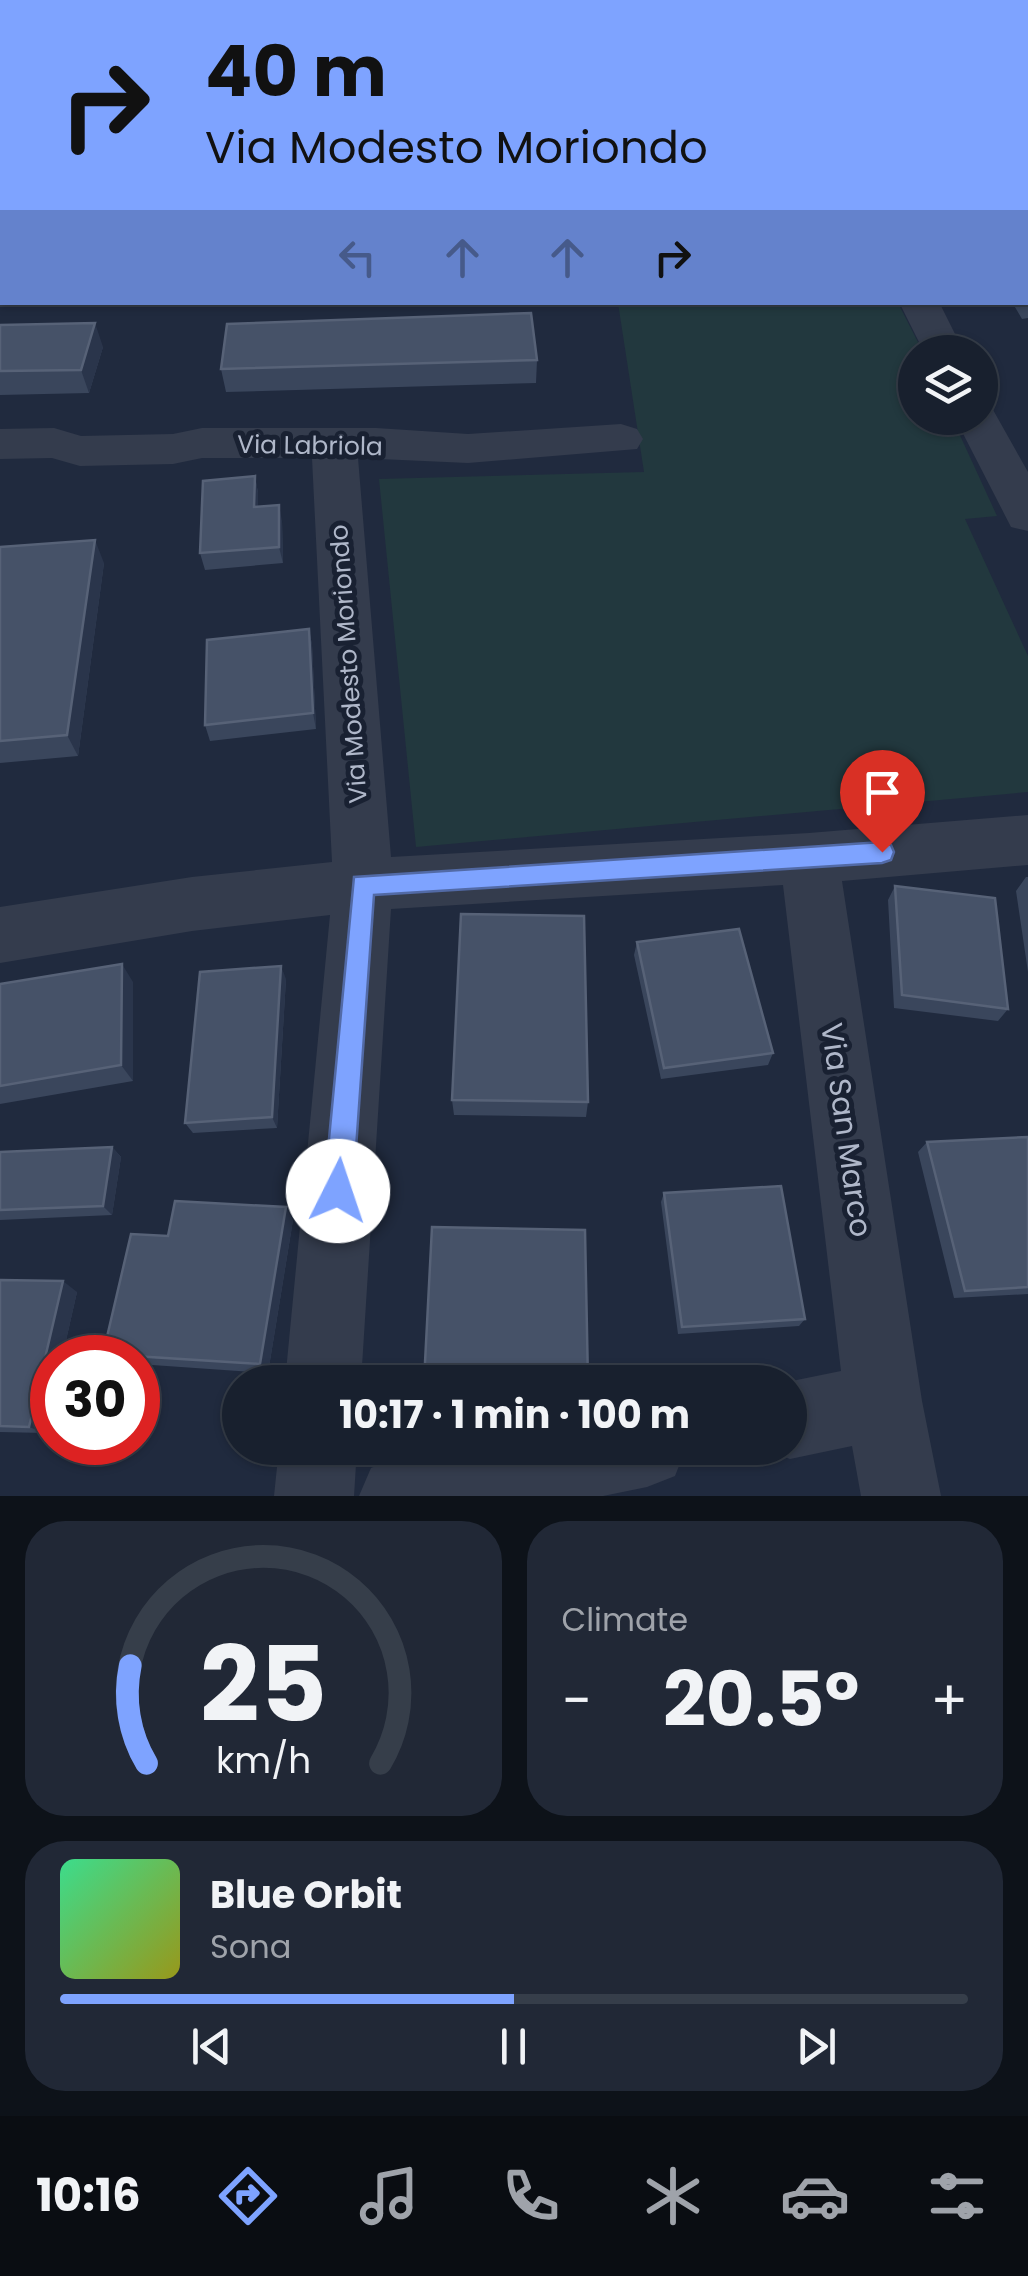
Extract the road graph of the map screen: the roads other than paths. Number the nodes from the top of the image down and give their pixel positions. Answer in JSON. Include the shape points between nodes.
{"nodes":[{"id":1,"x":920,"y":305,"type":"edge"},
{"id":2,"x":936,"y":335,"type":"edge"},
{"id":3,"x":990,"y":435,"type":"edge"},
{"id":4,"x":621,"y":440,"type":"dead end"},
{"id":5,"x":334,"y":443,"type":"junction"},
{"id":6,"x":0,"y":444,"type":"edge"},
{"id":7,"x":1016,"y":471,"type":"edge"},
{"id":8,"x":1028,"y":516,"type":"edge"},
{"id":9,"x":1028,"y":840,"type":"edge"},
{"id":10,"x":809,"y":858,"type":"junction"},
{"id":11,"x":362,"y":885,"type":"junction"},
{"id":12,"x":0,"y":936,"type":"edge"},
{"id":13,"x":324,"y":1365,"type":"edge"},
{"id":14,"x":883,"y":1401,"type":"junction"},
{"id":15,"x":807,"y":1417,"type":"edge"},
{"id":16,"x":317,"y":1465,"type":"edge"},
{"id":17,"x":560,"y":1465,"type":"edge"},
{"id":18,"x":314,"y":1496,"type":"edge"},
{"id":19,"x":400,"y":1496,"type":"edge"},
{"id":20,"x":900,"y":1496,"type":"edge"}],
"edges":[{"from":1,"to":2,"type":"street"},
{"from":3,"to":7,"type":"street"},
{"from":4,"to":5,"type":"street","name":"Via Labriola","via":[[402,448]]},
{"from":5,"to":6,"type":"street","name":"Via Labriola","via":[[80,452],[54,444]]},
{"from":5,"to":11,"type":"street","name":"Via Modesto Moriondo"},
{"from":7,"to":8,"type":"street"},
{"from":9,"to":10,"type":"street"},
{"from":10,"to":11,"type":"street"},
{"from":10,"to":14,"type":"street","name":"Via San Marco"},
{"from":11,"to":12,"type":"street"},
{"from":11,"to":13,"type":"street","name":"Via Modesto Moriondo"},
{"from":14,"to":15,"type":"street"},
{"from":14,"to":20,"type":"street","name":"Via San Marco"},
{"from":16,"to":18,"type":"street"},
{"from":17,"to":19,"type":"street"}]}
